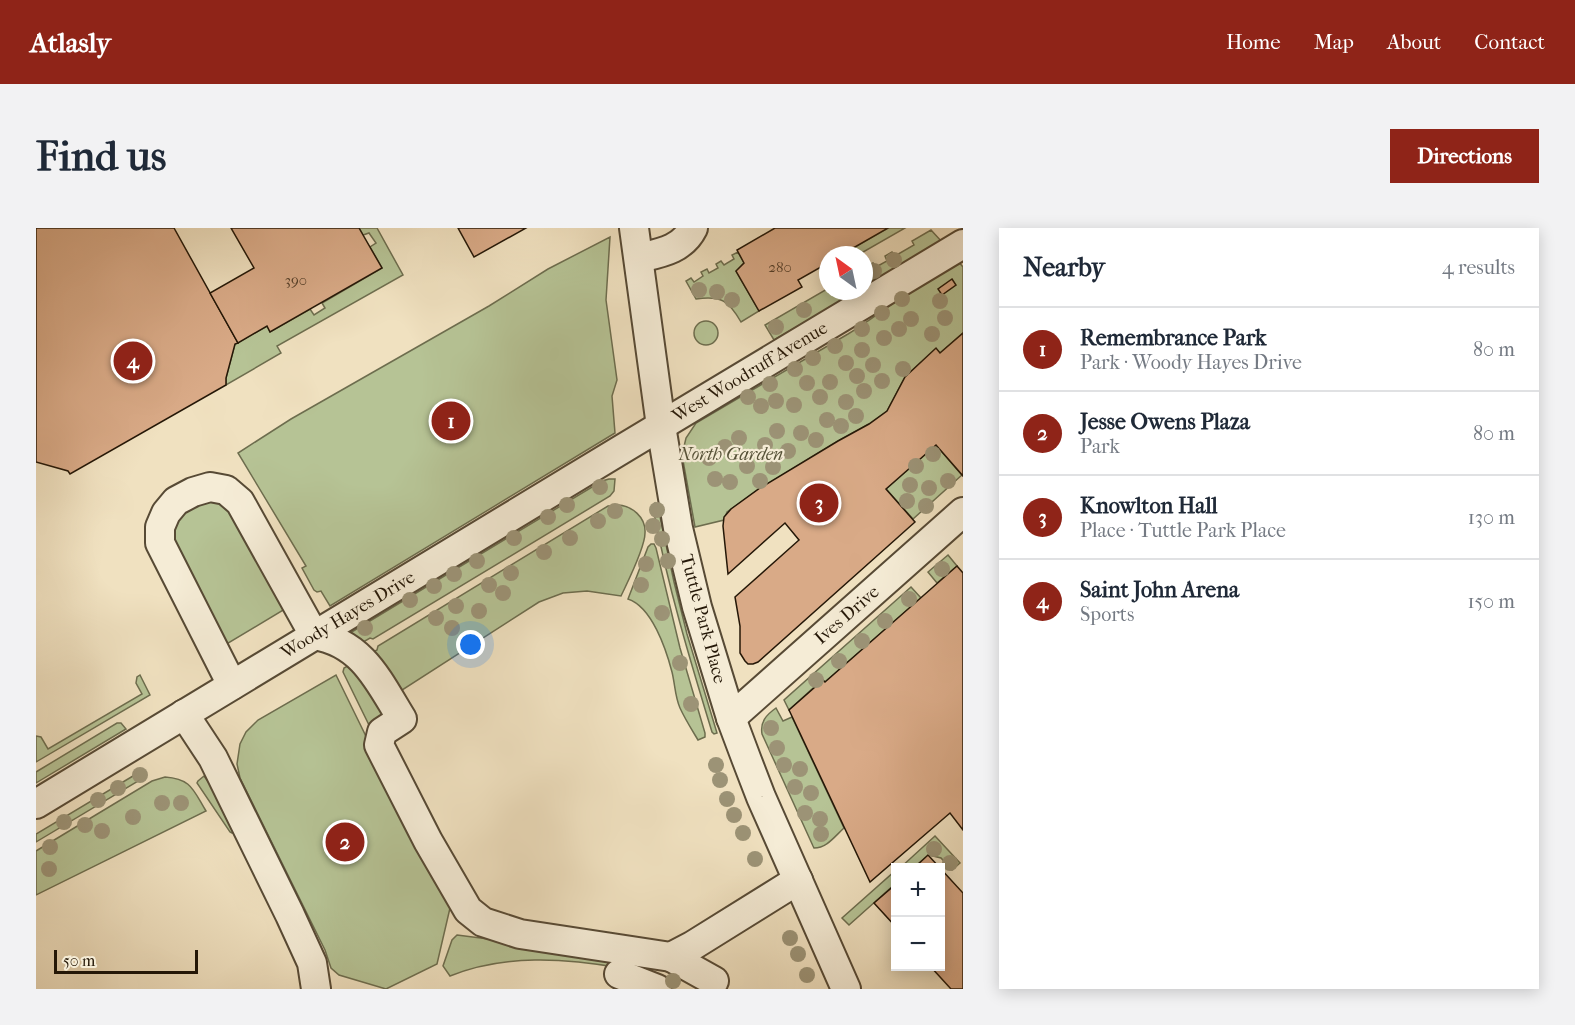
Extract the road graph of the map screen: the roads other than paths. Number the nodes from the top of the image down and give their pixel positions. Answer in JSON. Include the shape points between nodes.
{"nodes":[{"id":1,"x":634,"y":228,"type":"edge"},
{"id":2,"x":693,"y":228,"type":"edge"},
{"id":3,"x":963,"y":244,"type":"edge"},
{"id":4,"x":639,"y":258,"type":"junction"},
{"id":5,"x":661,"y":426,"type":"junction"},
{"id":6,"x":963,"y":512,"type":"edge"},
{"id":7,"x":314,"y":635,"type":"junction"},
{"id":8,"x":232,"y":685,"type":"junction"},
{"id":9,"x":184,"y":714,"type":"junction"},
{"id":10,"x":731,"y":718,"type":"junction"},
{"id":11,"x":36,"y":804,"type":"edge"},
{"id":12,"x":798,"y":880,"type":"junction"},
{"id":13,"x":640,"y":951,"type":"junction"},
{"id":14,"x":671,"y":957,"type":"junction"},
{"id":15,"x":701,"y":981,"type":"edge"},
{"id":16,"x":316,"y":989,"type":"edge"},
{"id":17,"x":657,"y":989,"type":"edge"},
{"id":18,"x":846,"y":989,"type":"edge"}],
"edges":[{"from":1,"to":4,"type":"street","name":"Tuttle Park Place"},
{"from":2,"to":4,"type":"street","via":[[679,246]]},
{"from":3,"to":5,"type":"street","name":"West Woodruff Avenue"},
{"from":4,"to":5,"type":"street","name":"Tuttle Park Place"},
{"from":5,"to":7,"type":"street","name":"Woody Hayes Drive"},
{"from":5,"to":10,"type":"street","name":"Tuttle Park Place","via":[[694,596]]},
{"from":6,"to":10,"type":"street","name":"Ives Drive"},
{"from":7,"to":8,"type":"street","name":"Woody Hayes Drive"},
{"from":7,"to":8,"type":"street","via":[[240,502],[226,490],[210,488],[176,501],[160,527],[160,543]]},
{"from":7,"to":13,"type":"street","via":[[344,645],[363,659],[402,719],[382,732],[379,745],[468,910],[483,922],[520,934]]},
{"from":8,"to":9,"type":"street","name":"Woody Hayes Drive"},
{"from":9,"to":11,"type":"street","name":"Woody Hayes Drive"},
{"from":9,"to":16,"type":"street","via":[[213,758],[298,931],[312,963]]},
{"from":10,"to":12,"type":"street","name":"Tuttle Park Place"},
{"from":12,"to":14,"type":"street"},
{"from":12,"to":18,"type":"street","name":"Tuttle Park Place"},
{"from":13,"to":14,"type":"street"},
{"from":13,"to":17,"type":"street","via":[[625,976]]},
{"from":14,"to":15,"type":"street"}]}
